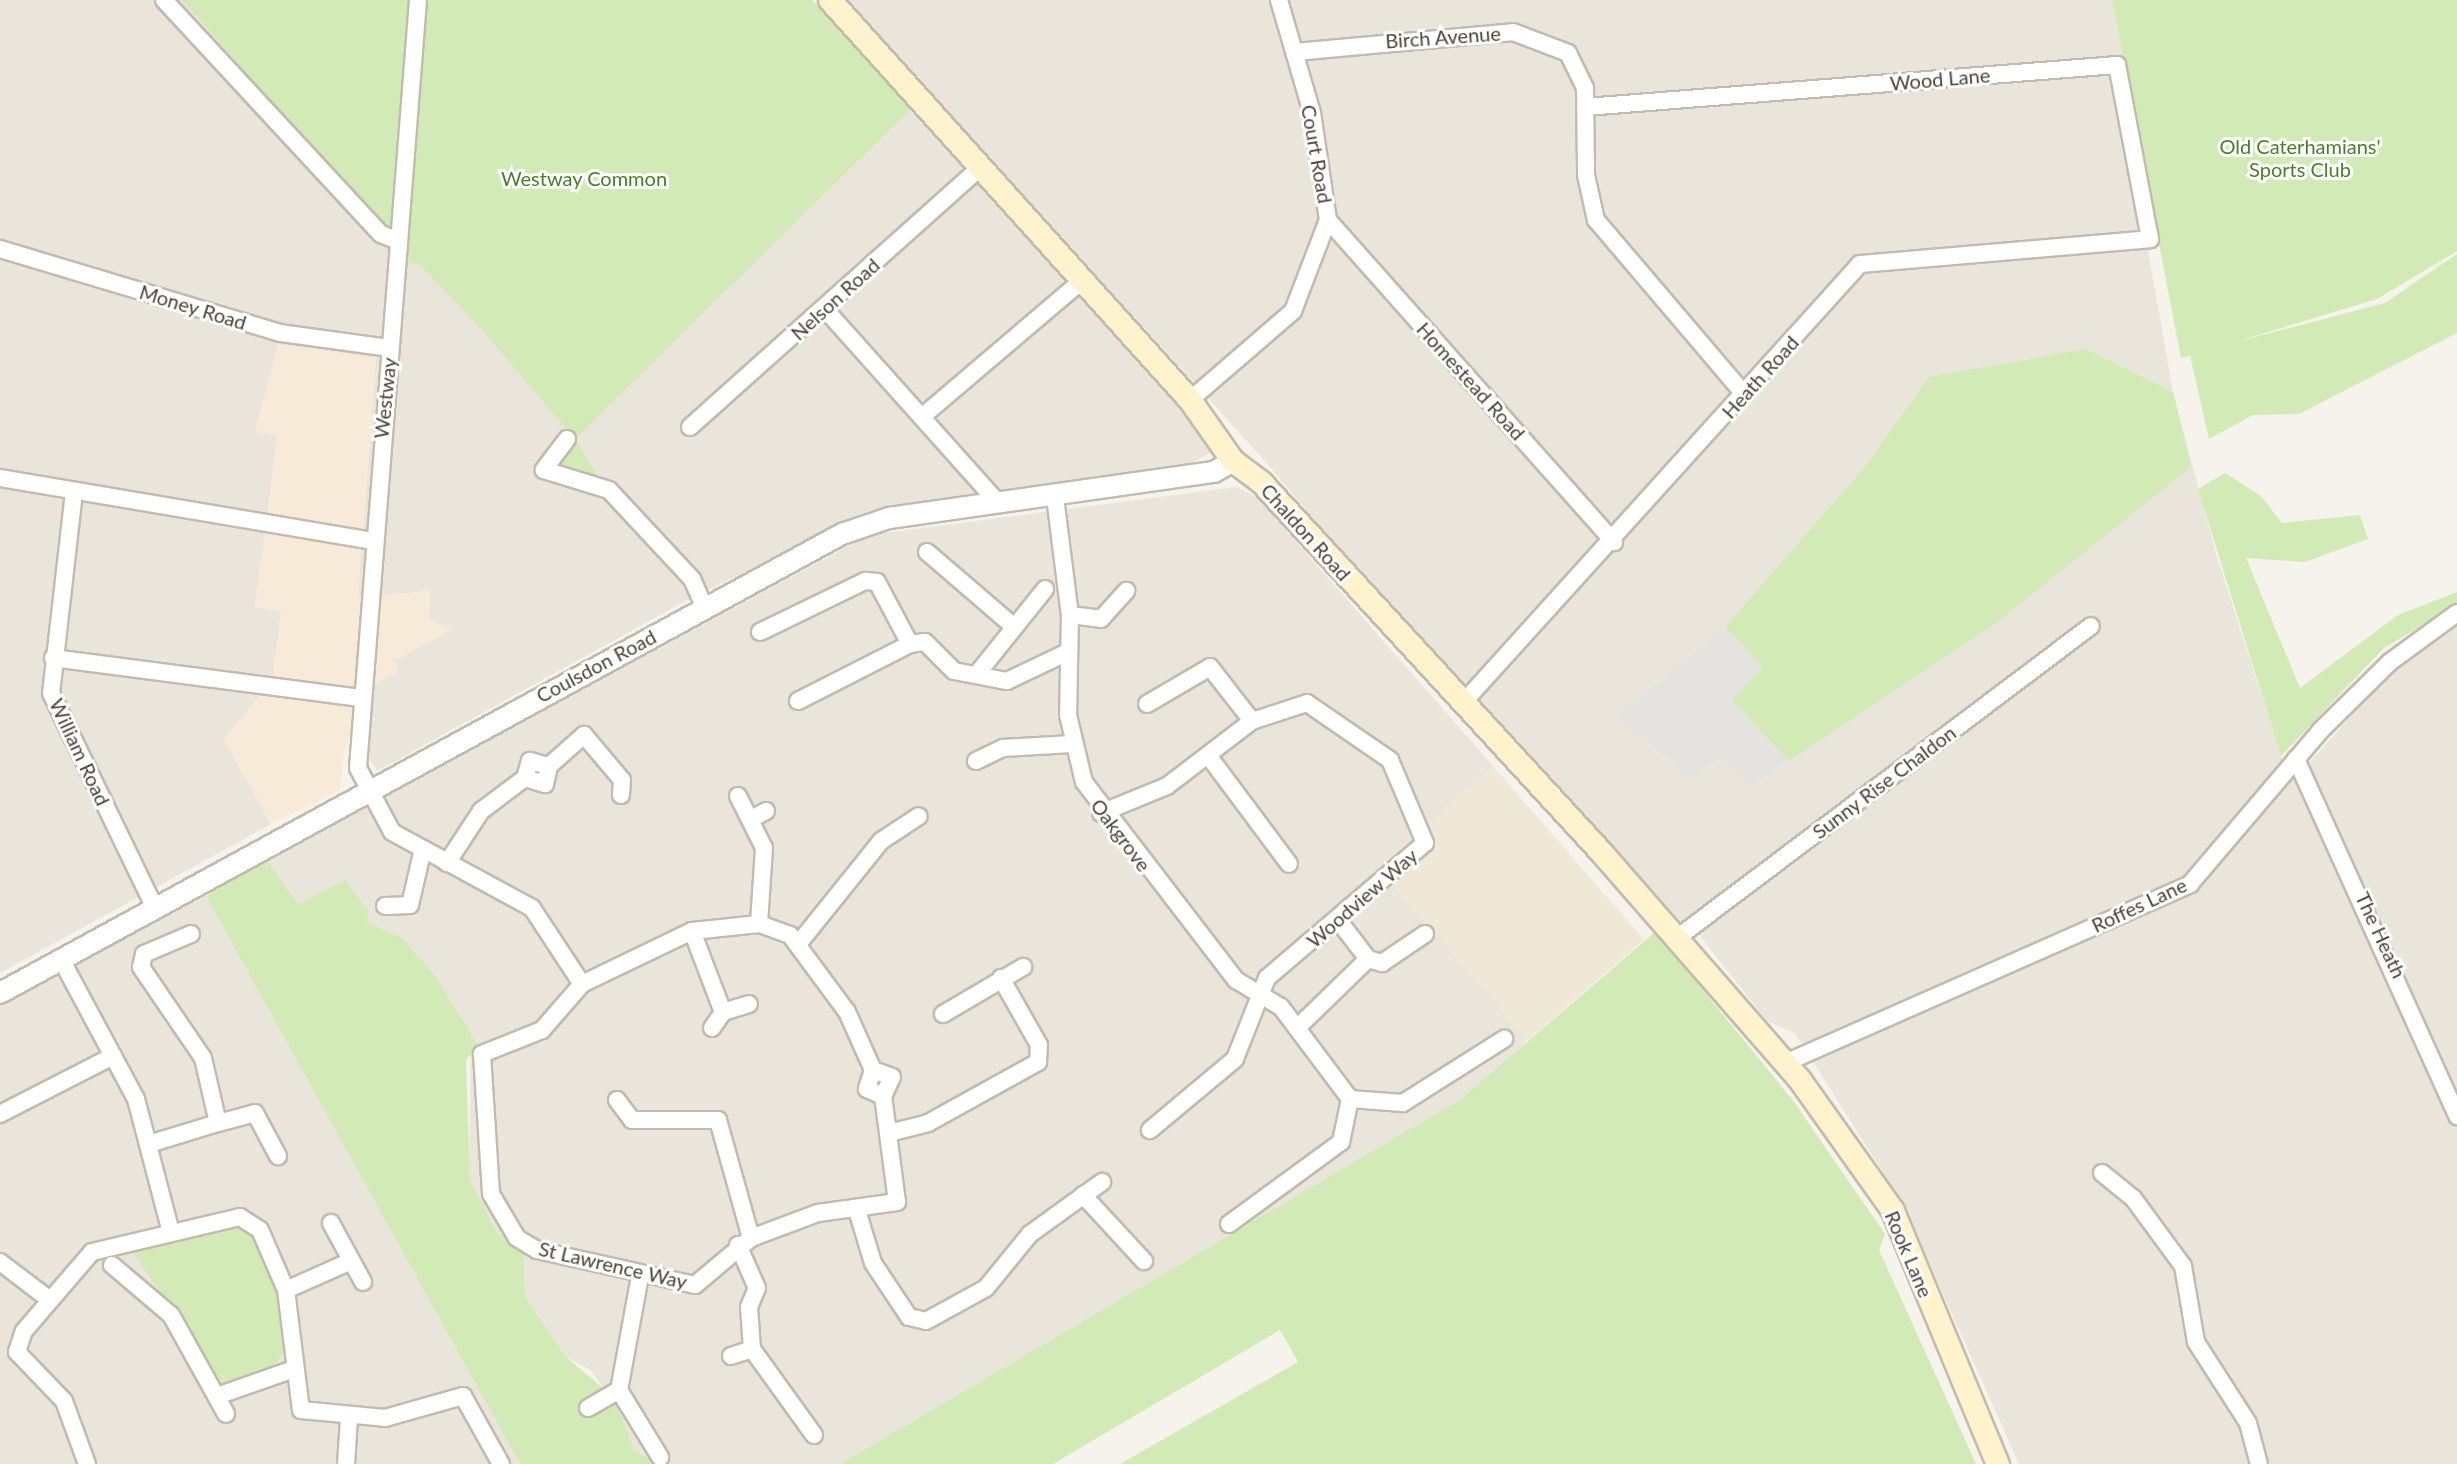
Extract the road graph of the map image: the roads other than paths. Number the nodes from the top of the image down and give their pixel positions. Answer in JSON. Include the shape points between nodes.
{"nodes":[{"id":1,"x":164,"y":0,"type":"edge"},
{"id":2,"x":418,"y":0,"type":"edge"},
{"id":3,"x":830,"y":0,"type":"edge"},
{"id":4,"x":1279,"y":0,"type":"edge"},
{"id":5,"x":1295,"y":52,"type":"junction"},
{"id":6,"x":1586,"y":107,"type":"junction"},
{"id":7,"x":979,"y":169,"type":"junction"},
{"id":8,"x":1328,"y":220,"type":"junction"},
{"id":9,"x":2150,"y":239,"type":"joint"},
{"id":10,"x":398,"y":241,"type":"junction"},
{"id":11,"x":0,"y":249,"type":"edge"},
{"id":12,"x":1080,"y":282,"type":"junction"},
{"id":13,"x":824,"y":308,"type":"junction"},
{"id":14,"x":390,"y":348,"type":"junction"},
{"id":15,"x":1744,"y":394,"type":"junction"},
{"id":16,"x":1190,"y":400,"type":"junction"},
{"id":17,"x":924,"y":415,"type":"junction"},
{"id":18,"x":690,"y":427,"type":"dead end"},
{"id":19,"x":567,"y":439,"type":"dead end"},
{"id":20,"x":1233,"y":461,"type":"junction"},
{"id":21,"x":0,"y":478,"type":"edge"},
{"id":22,"x":74,"y":492,"type":"junction"},
{"id":23,"x":1055,"y":497,"type":"junction"},
{"id":24,"x":999,"y":504,"type":"junction"},
{"id":25,"x":372,"y":541,"type":"junction"},
{"id":26,"x":1614,"y":542,"type":"junction"},
{"id":27,"x":927,"y":552,"type":"dead end"},
{"id":28,"x":1045,"y":589,"type":"dead end"},
{"id":29,"x":1126,"y":591,"type":"dead end"},
{"id":30,"x":704,"y":606,"type":"junction"},
{"id":31,"x":2457,"y":613,"type":"edge"},
{"id":32,"x":1070,"y":615,"type":"junction"},
{"id":33,"x":1013,"y":626,"type":"junction"},
{"id":34,"x":2091,"y":626,"type":"dead end"},
{"id":35,"x":760,"y":632,"type":"dead end"},
{"id":36,"x":910,"y":644,"type":"junction"},
{"id":37,"x":1068,"y":652,"type":"junction"},
{"id":38,"x":53,"y":658,"type":"junction"},
{"id":39,"x":977,"y":674,"type":"junction"},
{"id":40,"x":360,"y":698,"type":"junction"},
{"id":41,"x":798,"y":701,"type":"dead end"},
{"id":42,"x":1147,"y":704,"type":"dead end"},
{"id":43,"x":1462,"y":704,"type":"junction"},
{"id":44,"x":1252,"y":721,"type":"junction"},
{"id":45,"x":1072,"y":744,"type":"junction"},
{"id":46,"x":1210,"y":758,"type":"junction"},
{"id":47,"x":2296,"y":759,"type":"junction"},
{"id":48,"x":976,"y":761,"type":"dead end"},
{"id":49,"x":370,"y":794,"type":"junction"},
{"id":50,"x":621,"y":795,"type":"dead end"},
{"id":51,"x":738,"y":796,"type":"dead end"},
{"id":52,"x":766,"y":811,"type":"dead end"},
{"id":53,"x":1101,"y":813,"type":"junction"},
{"id":54,"x":919,"y":816,"type":"dead end"},
{"id":55,"x":751,"y":819,"type":"junction"},
{"id":56,"x":422,"y":853,"type":"junction"},
{"id":57,"x":447,"y":863,"type":"junction"},
{"id":58,"x":1289,"y":864,"type":"dead end"},
{"id":59,"x":385,"y":906,"type":"dead end"},
{"id":60,"x":155,"y":908,"type":"junction"},
{"id":61,"x":1338,"y":920,"type":"junction"},
{"id":62,"x":759,"y":924,"type":"junction"},
{"id":63,"x":692,"y":931,"type":"junction"},
{"id":64,"x":191,"y":934,"type":"dead end"},
{"id":65,"x":1425,"y":934,"type":"dead end"},
{"id":66,"x":1677,"y":938,"type":"junction"},
{"id":67,"x":799,"y":943,"type":"junction"},
{"id":68,"x":1368,"y":959,"type":"junction"},
{"id":69,"x":62,"y":961,"type":"junction"},
{"id":70,"x":1023,"y":967,"type":"dead end"},
{"id":71,"x":1001,"y":978,"type":"junction"},
{"id":72,"x":582,"y":984,"type":"junction"},
{"id":73,"x":0,"y":993,"type":"edge"},
{"id":74,"x":1261,"y":993,"type":"junction"},
{"id":75,"x":749,"y":1004,"type":"dead end"},
{"id":76,"x":723,"y":1012,"type":"junction"},
{"id":77,"x":943,"y":1014,"type":"dead end"},
{"id":78,"x":712,"y":1028,"type":"dead end"},
{"id":79,"x":1297,"y":1028,"type":"junction"},
{"id":80,"x":1504,"y":1039,"type":"dead end"},
{"id":81,"x":113,"y":1056,"type":"junction"},
{"id":82,"x":1785,"y":1063,"type":"junction"},
{"id":83,"x":1350,"y":1099,"type":"junction"},
{"id":84,"x":617,"y":1100,"type":"dead end"},
{"id":85,"x":0,"y":1114,"type":"edge"},
{"id":86,"x":2457,"y":1116,"type":"edge"},
{"id":87,"x":218,"y":1123,"type":"junction"},
{"id":88,"x":1150,"y":1130,"type":"dead end"},
{"id":89,"x":893,"y":1132,"type":"junction"},
{"id":90,"x":152,"y":1143,"type":"junction"},
{"id":91,"x":278,"y":1156,"type":"dead end"},
{"id":92,"x":2102,"y":1173,"type":"dead end"},
{"id":93,"x":1102,"y":1182,"type":"dead end"},
{"id":94,"x":1083,"y":1195,"type":"junction"},
{"id":95,"x":857,"y":1210,"type":"junction"},
{"id":96,"x":331,"y":1223,"type":"dead end"},
{"id":97,"x":1229,"y":1224,"type":"dead end"},
{"id":98,"x":171,"y":1232,"type":"junction"},
{"id":99,"x":745,"y":1242,"type":"junction"},
{"id":100,"x":351,"y":1261,"type":"junction"},
{"id":101,"x":1144,"y":1261,"type":"dead end"},
{"id":102,"x":0,"y":1262,"type":"edge"},
{"id":103,"x":112,"y":1265,"type":"dead end"},
{"id":104,"x":640,"y":1276,"type":"junction"},
{"id":105,"x":363,"y":1282,"type":"dead end"},
{"id":106,"x":286,"y":1290,"type":"junction"},
{"id":107,"x":46,"y":1297,"type":"junction"},
{"id":108,"x":752,"y":1349,"type":"junction"},
{"id":109,"x":731,"y":1356,"type":"dead end"},
{"id":110,"x":294,"y":1369,"type":"junction"},
{"id":111,"x":619,"y":1390,"type":"junction"},
{"id":112,"x":217,"y":1396,"type":"junction"},
{"id":113,"x":588,"y":1408,"type":"dead end"},
{"id":114,"x":226,"y":1414,"type":"dead end"},
{"id":115,"x":349,"y":1418,"type":"junction"},
{"id":116,"x":814,"y":1435,"type":"dead end"},
{"id":117,"x":660,"y":1457,"type":"dead end"},
{"id":118,"x":87,"y":1464,"type":"edge"},
{"id":119,"x":346,"y":1464,"type":"edge"},
{"id":120,"x":501,"y":1464,"type":"edge"},
{"id":121,"x":1998,"y":1464,"type":"edge"},
{"id":122,"x":2259,"y":1464,"type":"edge"}],
"edges":[{"from":1,"to":10,"type":"street","via":[[381,234]]},
{"from":2,"to":10,"type":"street","name":"Westway"},
{"from":3,"to":7,"type":"main road","name":"Chaldon Road"},
{"from":4,"to":5,"type":"street","name":"Court Road"},
{"from":5,"to":6,"type":"street","name":"Birch Avenue","via":[[1425,36],[1531,35],[1554,42],[1577,64]]},
{"from":5,"to":8,"type":"street","name":"Court Road"},
{"from":6,"to":9,"type":"street","name":"Wood Lane","via":[[2117,65]]},
{"from":6,"to":15,"type":"street","name":"Birch Avenue","via":[[1586,175],[1596,220]]},
{"from":7,"to":12,"type":"main road","name":"Chaldon Road"},
{"from":7,"to":13,"type":"street","name":"Nelson Road"},
{"from":8,"to":16,"type":"street","name":"Court Road","via":[[1293,311]]},
{"from":8,"to":26,"type":"street","name":"Homestead Road"},
{"from":9,"to":15,"type":"street","name":"Heath Road","via":[[1860,264]]},
{"from":10,"to":14,"type":"street","name":"Westway"},
{"from":11,"to":14,"type":"street","name":"Money Road","via":[[280,333]]},
{"from":12,"to":16,"type":"main road","name":"Chaldon Road"},
{"from":12,"to":17,"type":"street"},
{"from":13,"to":17,"type":"street"},
{"from":13,"to":18,"type":"street","name":"Nelson Road"},
{"from":14,"to":25,"type":"street","name":"Westway"},
{"from":15,"to":26,"type":"street","name":"Heath Road"},
{"from":16,"to":20,"type":"main road","name":"Chaldon Road"},
{"from":17,"to":24,"type":"street"},
{"from":19,"to":30,"type":"street","via":[[538,471],[609,490],[692,579]]},
{"from":20,"to":23,"type":"street","name":"Coulsdon Road","via":[[1214,472]]},
{"from":20,"to":43,"type":"main road","name":"Chaldon Road","via":[[1261,482]]},
{"from":21,"to":22,"type":"street"},
{"from":22,"to":25,"type":"street"},
{"from":22,"to":38,"type":"street","name":"William Road"},
{"from":23,"to":24,"type":"street","name":"Coulsdon Road"},
{"from":23,"to":32,"type":"street","name":"Oakgrove"},
{"from":24,"to":30,"type":"street","name":"Coulsdon Road","via":[[867,525]]},
{"from":25,"to":40,"type":"street","name":"Westway"},
{"from":26,"to":43,"type":"street","name":"Heath Road"},
{"from":27,"to":33,"type":"street"},
{"from":28,"to":33,"type":"street"},
{"from":29,"to":32,"type":"street","via":[[1101,619]]},
{"from":30,"to":49,"type":"street","name":"Coulsdon Road"},
{"from":31,"to":47,"type":"street","name":"Roffes Lane","via":[[2390,662]]},
{"from":32,"to":37,"type":"street","name":"Oakgrove"},
{"from":33,"to":39,"type":"street"},
{"from":34,"to":66,"type":"street","name":"Sunny Rise Chaldon"},
{"from":35,"to":36,"type":"street","via":[[865,581],[877,582]]},
{"from":36,"to":39,"type":"street","via":[[925,642],[954,671]]},
{"from":36,"to":41,"type":"street"},
{"from":37,"to":39,"type":"street","via":[[1007,681]]},
{"from":37,"to":45,"type":"street","name":"Oakgrove"},
{"from":38,"to":40,"type":"street"},
{"from":38,"to":60,"type":"street","name":"William Road","via":[[58,712]]},
{"from":40,"to":49,"type":"street","name":"Westway","via":[[356,748]]},
{"from":42,"to":44,"type":"street","via":[[1210,667]]},
{"from":43,"to":66,"type":"main road","name":"Chaldon Road"},
{"from":44,"to":46,"type":"street","name":"Woodview Way"},
{"from":44,"to":61,"type":"street","name":"Woodview Way","via":[[1307,703],[1390,760],[1425,843]]},
{"from":45,"to":48,"type":"street","via":[[1003,748]]},
{"from":45,"to":53,"type":"street","name":"Oakgrove"},
{"from":46,"to":53,"type":"street","name":"Woodview Way","via":[[1167,786]]},
{"from":46,"to":58,"type":"street"},
{"from":47,"to":82,"type":"street","name":"Roffes Lane","via":[[2190,884]]},
{"from":47,"to":86,"type":"street","name":"The Heath"},
{"from":49,"to":56,"type":"street","name":"Westway","via":[[392,832]]},
{"from":49,"to":60,"type":"street","name":"Coulsdon Road"},
{"from":50,"to":57,"type":"street","via":[[622,780],[584,735],[549,766],[545,784],[525,778],[481,811]]},
{"from":51,"to":55,"type":"street"},
{"from":52,"to":55,"type":"street"},
{"from":53,"to":74,"type":"street","name":"Oakgrove","via":[[1236,980]]},
{"from":54,"to":67,"type":"street","via":[[881,841]]},
{"from":55,"to":62,"type":"street","via":[[766,861]]},
{"from":56,"to":57,"type":"street","name":"Westway"},
{"from":56,"to":59,"type":"street","via":[[410,905]]},
{"from":57,"to":72,"type":"street","name":"Westway","via":[[516,896],[546,920]]},
{"from":60,"to":69,"type":"street","name":"Coulsdon Road"},
{"from":61,"to":68,"type":"street"},
{"from":61,"to":74,"type":"street","name":"Woodview Way","via":[[1267,978]]},
{"from":62,"to":63,"type":"street","name":"St Lawrence Way"},
{"from":62,"to":67,"type":"street"},
{"from":63,"to":72,"type":"street","name":"St Lawrence Way"},
{"from":63,"to":76,"type":"street"},
{"from":64,"to":87,"type":"street","via":[[144,954],[141,967],[203,1058]]},
{"from":65,"to":68,"type":"street","via":[[1392,960]]},
{"from":66,"to":82,"type":"main road","name":"Chaldon Road"},
{"from":67,"to":89,"type":"street","name":"St Lawrence Way","via":[[847,1012],[873,1070],[867,1089],[883,1096]]},
{"from":68,"to":79,"type":"street"},
{"from":69,"to":73,"type":"street","name":"Coulsdon Road"},
{"from":69,"to":81,"type":"street"},
{"from":70,"to":71,"type":"street"},
{"from":71,"to":77,"type":"street"},
{"from":71,"to":89,"type":"street","via":[[1039,1045],[1038,1062],[950,1112]]},
{"from":72,"to":104,"type":"street","name":"St Lawrence Way","via":[[542,1030],[482,1054],[491,1194],[517,1238],[537,1250]]},
{"from":74,"to":79,"type":"street","name":"Oakgrove"},
{"from":74,"to":88,"type":"street","name":"Woodview Way","via":[[1235,1059]]},
{"from":75,"to":76,"type":"street"},
{"from":76,"to":78,"type":"street"},
{"from":79,"to":83,"type":"street","name":"Oakgrove"},
{"from":80,"to":83,"type":"street","via":[[1403,1103]]},
{"from":81,"to":85,"type":"street"},
{"from":81,"to":90,"type":"street"},
{"from":82,"to":121,"type":"main road","name":"Rook Lane","via":[[1893,1211]]},
{"from":83,"to":97,"type":"street","via":[[1341,1142]]},
{"from":84,"to":99,"type":"street","via":[[632,1120],[718,1120]]},
{"from":87,"to":90,"type":"street"},
{"from":87,"to":91,"type":"street","via":[[255,1113]]},
{"from":89,"to":95,"type":"street","name":"St Lawrence Way","via":[[897,1202]]},
{"from":90,"to":98,"type":"street"},
{"from":92,"to":122,"type":"street","via":[[2153,1222],[2183,1266],[2196,1342],[2248,1423]]},
{"from":93,"to":94,"type":"street"},
{"from":94,"to":95,"type":"street","via":[[1030,1234],[986,1288],[926,1321],[909,1317],[873,1263]]},
{"from":94,"to":101,"type":"street"},
{"from":95,"to":99,"type":"street","name":"St Lawrence Way","via":[[818,1213]]},
{"from":96,"to":100,"type":"street"},
{"from":98,"to":106,"type":"street","via":[[251,1220]]},
{"from":98,"to":107,"type":"street","via":[[92,1252]]},
{"from":99,"to":104,"type":"street","name":"St Lawrence Way","via":[[695,1285]]},
{"from":99,"to":108,"type":"street","via":[[757,1288],[749,1307]]},
{"from":100,"to":105,"type":"street"},
{"from":100,"to":106,"type":"street"},
{"from":102,"to":107,"type":"street"},
{"from":103,"to":112,"type":"street","via":[[171,1315]]},
{"from":104,"to":111,"type":"street"},
{"from":106,"to":110,"type":"street"},
{"from":107,"to":118,"type":"street","via":[[17,1352],[64,1401]]},
{"from":108,"to":109,"type":"street"},
{"from":108,"to":116,"type":"street"},
{"from":110,"to":112,"type":"street"},
{"from":110,"to":115,"type":"street","via":[[301,1410]]},
{"from":111,"to":113,"type":"street"},
{"from":111,"to":117,"type":"street"},
{"from":112,"to":114,"type":"street"},
{"from":115,"to":119,"type":"street"},
{"from":115,"to":120,"type":"street","via":[[385,1418],[463,1396]]}]}
